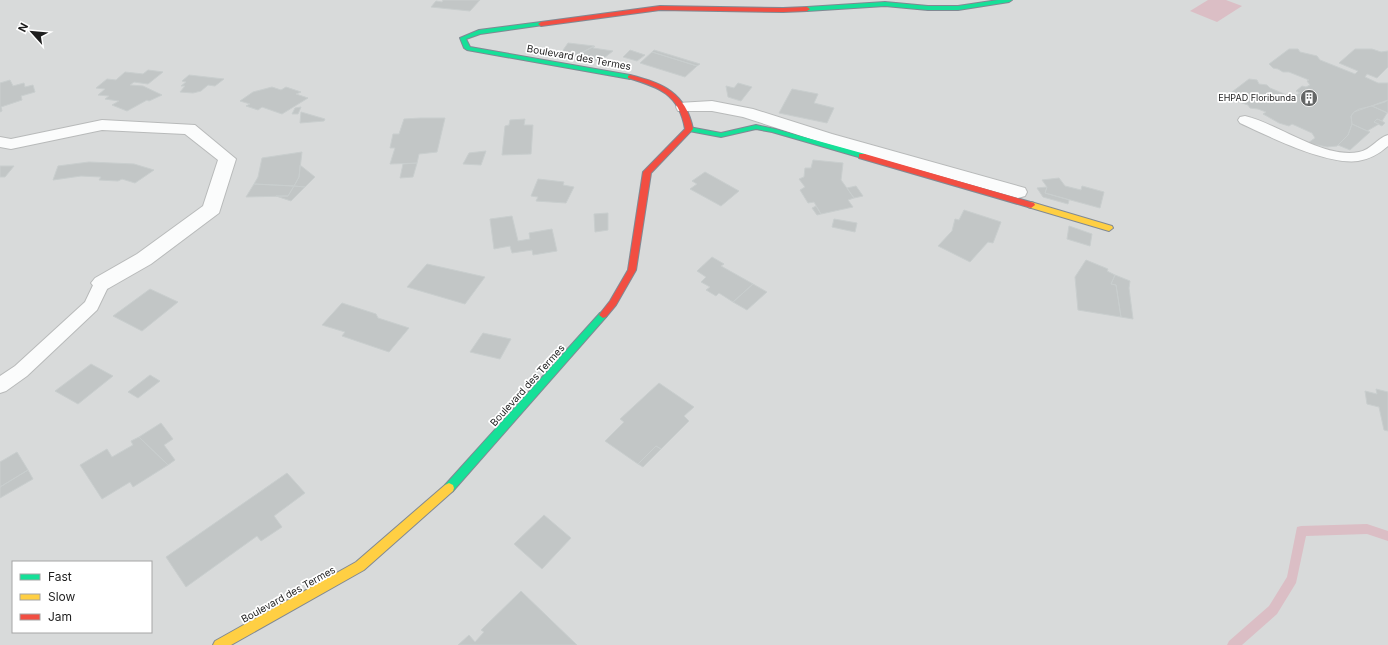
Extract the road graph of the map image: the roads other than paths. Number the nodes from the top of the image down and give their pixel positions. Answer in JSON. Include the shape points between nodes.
{"nodes":[{"id":1,"x":1009,"y":0,"type":"edge"},
{"id":2,"x":684,"y":107,"type":"junction"},
{"id":3,"x":1245,"y":120,"type":"dead end"},
{"id":4,"x":689,"y":129,"type":"junction"},
{"id":5,"x":1388,"y":139,"type":"edge"},
{"id":6,"x":0,"y":142,"type":"edge"},
{"id":7,"x":1018,"y":192,"type":"dead end"},
{"id":8,"x":1109,"y":228,"type":"dead end"},
{"id":9,"x":102,"y":283,"type":"joint"},
{"id":10,"x":0,"y":386,"type":"edge"},
{"id":11,"x":219,"y":645,"type":"edge"}],
"edges":[{"from":1,"to":2,"type":"street","name":"Boulevard des Termes","via":[[958,8],[885,4],[783,10],[660,8],[486,31],[463,38],[466,48],[625,75],[660,88],[680,101]]},
{"from":2,"to":4,"type":"street"},
{"from":2,"to":7,"type":"street","via":[[712,106],[747,113]]},
{"from":3,"to":5,"type":"lane","via":[[1307,146],[1358,157],[1370,154]]},
{"from":4,"to":8,"type":"street","via":[[721,135],[756,127],[773,130]]},
{"from":4,"to":11,"type":"street","name":"Boulevard des Termes","via":[[647,172],[632,270],[613,303],[454,482],[360,566]]},
{"from":6,"to":9,"type":"street","via":[[11,144],[102,125],[189,129],[227,159],[212,208],[144,259]]},
{"from":9,"to":10,"type":"lane","via":[[91,306],[21,371]]}]}
